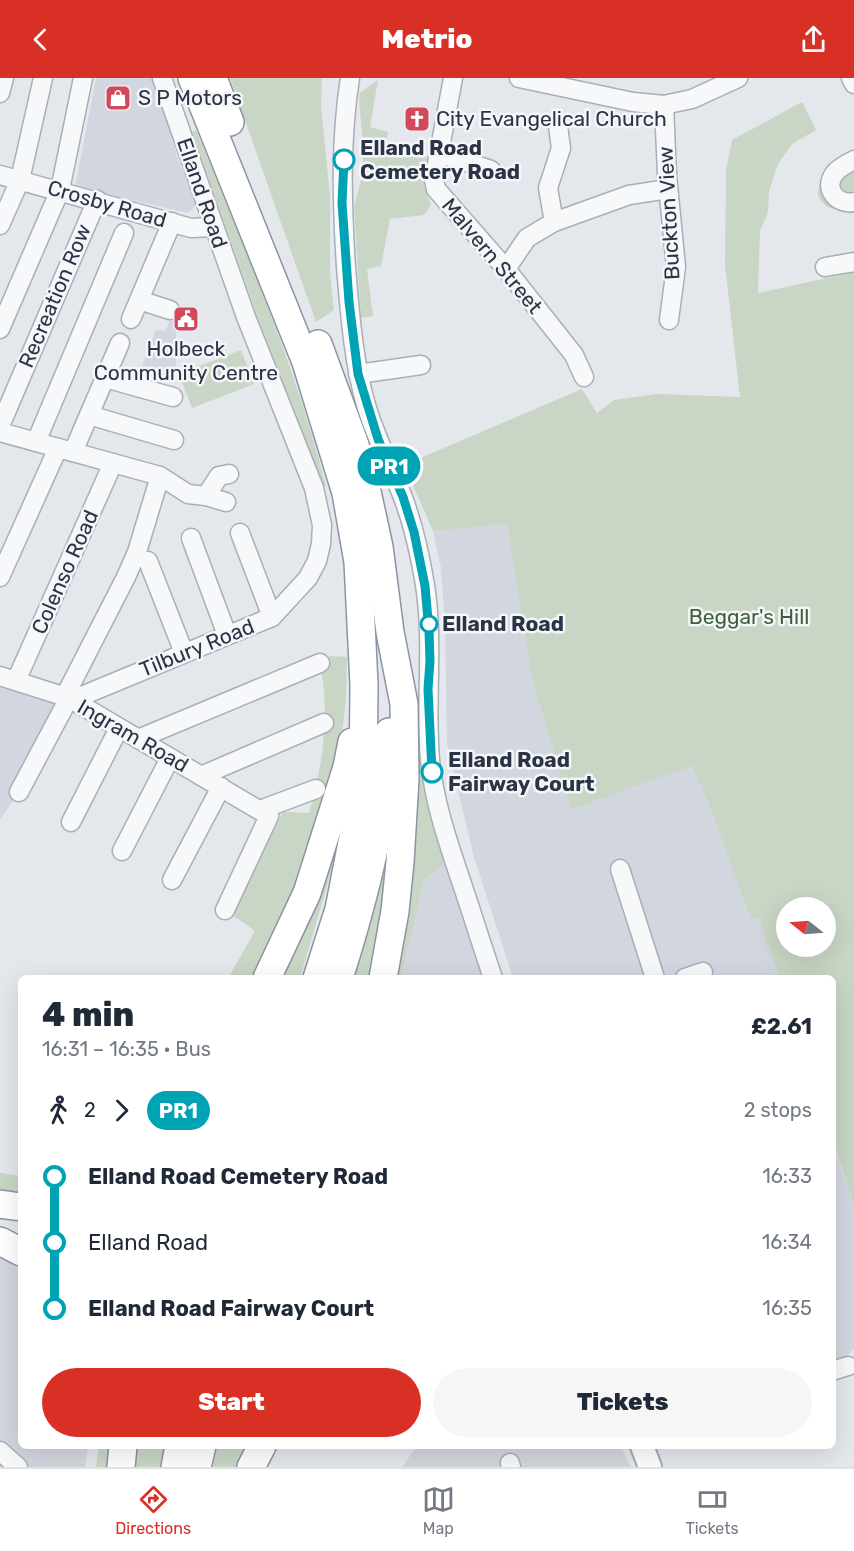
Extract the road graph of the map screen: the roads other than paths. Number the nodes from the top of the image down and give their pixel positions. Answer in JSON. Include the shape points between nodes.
{"nodes":[{"id":1,"x":3,"y":78,"type":"edge"},
{"id":2,"x":43,"y":78,"type":"edge"},
{"id":3,"x":83,"y":78,"type":"edge"},
{"id":4,"x":162,"y":78,"type":"edge"},
{"id":5,"x":192,"y":78,"type":"edge"},
{"id":6,"x":213,"y":78,"type":"edge"},
{"id":7,"x":350,"y":78,"type":"edge"},
{"id":8,"x":453,"y":78,"type":"edge"},
{"id":9,"x":526,"y":78,"type":"edge"},
{"id":10,"x":738,"y":78,"type":"edge"},
{"id":11,"x":851,"y":78,"type":"edge"},
{"id":12,"x":854,"y":84,"type":"edge"},
{"id":13,"x":0,"y":93,"type":"edge"},
{"id":14,"x":664,"y":105,"type":"junction"},
{"id":15,"x":558,"y":126,"type":"dead end"},
{"id":16,"x":439,"y":153,"type":"junction"},
{"id":17,"x":854,"y":160,"type":"edge"},
{"id":18,"x":491,"y":170,"type":"dead end"},
{"id":19,"x":0,"y":175,"type":"edge"},
{"id":20,"x":20,"y":180,"type":"junction"},
{"id":21,"x":668,"y":189,"type":"junction"},
{"id":22,"x":60,"y":190,"type":"junction"},
{"id":23,"x":97,"y":200,"type":"junction"},
{"id":24,"x":854,"y":202,"type":"edge"},
{"id":25,"x":172,"y":222,"type":"junction"},
{"id":26,"x":554,"y":222,"type":"junction"},
{"id":27,"x":0,"y":225,"type":"edge"},
{"id":28,"x":214,"y":227,"type":"junction"},
{"id":29,"x":124,"y":233,"type":"dead end"},
{"id":30,"x":854,"y":262,"type":"edge"},
{"id":31,"x":825,"y":267,"type":"dead end"},
{"id":32,"x":506,"y":269,"type":"junction"},
{"id":33,"x":139,"y":300,"type":"junction"},
{"id":34,"x":170,"y":310,"type":"dead end"},
{"id":35,"x":130,"y":319,"type":"dead end"},
{"id":36,"x":669,"y":320,"type":"dead end"},
{"id":37,"x":0,"y":329,"type":"edge"},
{"id":38,"x":120,"y":343,"type":"dead end"},
{"id":39,"x":421,"y":365,"type":"dead end"},
{"id":40,"x":358,"y":374,"type":"junction"},
{"id":41,"x":584,"y":377,"type":"dead end"},
{"id":42,"x":105,"y":378,"type":"junction"},
{"id":43,"x":174,"y":397,"type":"dead end"},
{"id":44,"x":89,"y":416,"type":"junction"},
{"id":45,"x":1,"y":432,"type":"edge"},
{"id":46,"x":174,"y":440,"type":"dead end"},
{"id":47,"x":36,"y":442,"type":"junction"},
{"id":48,"x":66,"y":450,"type":"junction"},
{"id":49,"x":113,"y":464,"type":"junction"},
{"id":50,"x":230,"y":474,"type":"dead end"},
{"id":51,"x":166,"y":481,"type":"junction"},
{"id":52,"x":206,"y":496,"type":"junction"},
{"id":53,"x":226,"y":502,"type":"dead end"},
{"id":54,"x":240,"y":533,"type":"dead end"},
{"id":55,"x":191,"y":538,"type":"dead end"},
{"id":56,"x":148,"y":561,"type":"dead end"},
{"id":57,"x":0,"y":577,"type":"edge"},
{"id":58,"x":309,"y":578,"type":"joint"},
{"id":59,"x":272,"y":617,"type":"junction"},
{"id":60,"x":363,"y":628,"type":"junction"},
{"id":61,"x":390,"y":632,"type":"junction"},
{"id":62,"x":227,"y":635,"type":"junction"},
{"id":63,"x":184,"y":653,"type":"junction"},
{"id":64,"x":316,"y":669,"type":"dead end"},
{"id":65,"x":8,"y":678,"type":"edge"},
{"id":66,"x":69,"y":698,"type":"junction"},
{"id":67,"x":119,"y":728,"type":"junction"},
{"id":68,"x":315,"y":733,"type":"dead end"},
{"id":69,"x":138,"y":739,"type":"junction"},
{"id":70,"x":170,"y":758,"type":"junction"},
{"id":71,"x":201,"y":776,"type":"junction"},
{"id":72,"x":221,"y":788,"type":"junction"},
{"id":73,"x":316,"y":789,"type":"dead end"},
{"id":74,"x":19,"y":792,"type":"dead end"},
{"id":75,"x":260,"y":810,"type":"junction"},
{"id":76,"x":71,"y":822,"type":"dead end"},
{"id":77,"x":122,"y":851,"type":"dead end"},
{"id":78,"x":620,"y":869,"type":"dead end"},
{"id":79,"x":172,"y":880,"type":"dead end"},
{"id":80,"x":225,"y":909,"type":"dead end"},
{"id":81,"x":703,"y":972,"type":"dead end"},
{"id":82,"x":268,"y":975,"type":"edge"},
{"id":83,"x":317,"y":975,"type":"edge"},
{"id":84,"x":340,"y":975,"type":"edge"},
{"id":85,"x":384,"y":975,"type":"edge"},
{"id":86,"x":492,"y":975,"type":"edge"},
{"id":87,"x":654,"y":975,"type":"edge"},
{"id":88,"x":694,"y":975,"type":"edge"},
{"id":89,"x":0,"y":1204,"type":"edge"},
{"id":90,"x":18,"y":1207,"type":"edge"},
{"id":91,"x":0,"y":1228,"type":"edge"},
{"id":92,"x":18,"y":1233,"type":"edge"},
{"id":93,"x":0,"y":1241,"type":"edge"},
{"id":94,"x":18,"y":1250,"type":"edge"},
{"id":95,"x":123,"y":1449,"type":"edge"},
{"id":96,"x":178,"y":1449,"type":"edge"},
{"id":97,"x":201,"y":1449,"type":"edge"},
{"id":98,"x":260,"y":1449,"type":"edge"},
{"id":99,"x":643,"y":1449,"type":"edge"},
{"id":100,"x":0,"y":1451,"type":"edge"},
{"id":101,"x":18,"y":1467,"type":"edge"},
{"id":102,"x":122,"y":1467,"type":"edge"},
{"id":103,"x":175,"y":1467,"type":"edge"},
{"id":104,"x":198,"y":1467,"type":"edge"},
{"id":105,"x":251,"y":1467,"type":"edge"},
{"id":106,"x":650,"y":1467,"type":"edge"}],
"edges":[{"from":1,"to":13,"type":"street"},
{"from":2,"to":20,"type":"street"},
{"from":3,"to":22,"type":"street"},
{"from":4,"to":28,"type":"street","name":"Elland Road"},
{"from":5,"to":60,"type":"highway","via":[[306,362],[346,493],[358,562]]},
{"from":6,"to":61,"type":"highway","via":[[355,445],[380,547]]},
{"from":7,"to":40,"type":"street","via":[[342,203]]},
{"from":8,"to":16,"type":"street","name":"Malvern Street"},
{"from":9,"to":14,"type":"street","via":[[633,102]]},
{"from":10,"to":14,"type":"street","via":[[692,99]]},
{"from":11,"to":12,"type":"street"},
{"from":14,"to":21,"type":"street","name":"Buckton View"},
{"from":15,"to":26,"type":"street","via":[[561,148],[548,188]]},
{"from":16,"to":18,"type":"street"},
{"from":16,"to":32,"type":"street","name":"Malvern Street","via":[[436,189]]},
{"from":17,"to":24,"type":"street","via":[[834,173],[830,184],[839,201]]},
{"from":19,"to":20,"type":"street","name":"Crosby Road"},
{"from":20,"to":22,"type":"street","name":"Crosby Road"},
{"from":20,"to":27,"type":"street"},
{"from":21,"to":26,"type":"street","via":[[629,195]]},
{"from":21,"to":36,"type":"street","name":"Buckton View","via":[[676,267]]},
{"from":22,"to":23,"type":"street","name":"Crosby Road"},
{"from":22,"to":37,"type":"street"},
{"from":23,"to":25,"type":"street","name":"Crosby Road"},
{"from":23,"to":45,"type":"street","name":"Recreation Row"},
{"from":25,"to":28,"type":"street","name":"Crosby Road","via":[[191,228]]},
{"from":25,"to":33,"type":"street"},
{"from":26,"to":32,"type":"street","via":[[527,238]]},
{"from":28,"to":58,"type":"street","name":"Elland Road","via":[[319,504],[321,544]]},
{"from":29,"to":47,"type":"street"},
{"from":30,"to":31,"type":"street"},
{"from":32,"to":41,"type":"street","name":"Malvern Street","via":[[583,355]]},
{"from":33,"to":34,"type":"street"},
{"from":33,"to":35,"type":"street"},
{"from":38,"to":42,"type":"street"},
{"from":39,"to":40,"type":"street"},
{"from":40,"to":86,"type":"street","via":[[378,439],[403,497],[418,552],[429,631],[430,760],[437,801]]},
{"from":42,"to":43,"type":"street"},
{"from":42,"to":44,"type":"street"},
{"from":44,"to":46,"type":"street"},
{"from":44,"to":48,"type":"street"},
{"from":45,"to":47,"type":"street"},
{"from":47,"to":48,"type":"street"},
{"from":48,"to":49,"type":"street"},
{"from":48,"to":57,"type":"street"},
{"from":49,"to":51,"type":"street"},
{"from":49,"to":65,"type":"street","name":"Colenso Road"},
{"from":50,"to":52,"type":"street","via":[[219,477]]},
{"from":51,"to":52,"type":"street","via":[[188,494]]},
{"from":51,"to":66,"type":"street"},
{"from":52,"to":53,"type":"street"},
{"from":54,"to":59,"type":"street"},
{"from":55,"to":62,"type":"street"},
{"from":56,"to":63,"type":"street"},
{"from":58,"to":59,"type":"street","name":"Tilbury Road"},
{"from":59,"to":62,"type":"street","name":"Tilbury Road"},
{"from":60,"to":82,"type":"highway","via":[[356,717],[347,767],[307,893]]},
{"from":60,"to":83,"type":"highway","via":[[363,786],[339,909]]},
{"from":61,"to":84,"type":"highway","via":[[391,695],[382,798],[363,899]]},
{"from":61,"to":85,"type":"highway","via":[[404,704],[405,779],[396,902]]},
{"from":62,"to":63,"type":"street","name":"Tilbury Road"},
{"from":63,"to":66,"type":"street","name":"Tilbury Road"},
{"from":64,"to":69,"type":"street"},
{"from":65,"to":66,"type":"street","name":"Ingram Road"},
{"from":66,"to":67,"type":"street","name":"Ingram Road"},
{"from":66,"to":74,"type":"street"},
{"from":67,"to":69,"type":"street","name":"Ingram Road"},
{"from":67,"to":76,"type":"street"},
{"from":68,"to":71,"type":"street"},
{"from":69,"to":70,"type":"street","name":"Ingram Road"},
{"from":70,"to":71,"type":"street","name":"Ingram Road"},
{"from":70,"to":77,"type":"street"},
{"from":71,"to":72,"type":"street","name":"Ingram Road"},
{"from":72,"to":75,"type":"street","name":"Ingram Road"},
{"from":72,"to":79,"type":"street"},
{"from":73,"to":75,"type":"street","via":[[301,802]]},
{"from":75,"to":80,"type":"street","via":[[269,816]]},
{"from":78,"to":87,"type":"street"},
{"from":81,"to":88,"type":"street"},
{"from":89,"to":90,"type":"highway"},
{"from":91,"to":92,"type":"highway"},
{"from":93,"to":94,"type":"highway"},
{"from":95,"to":102,"type":"highway"},
{"from":96,"to":103,"type":"highway"},
{"from":97,"to":104,"type":"highway"},
{"from":98,"to":105,"type":"highway"},
{"from":99,"to":106,"type":"main road"},
{"from":100,"to":101,"type":"street"}]}
